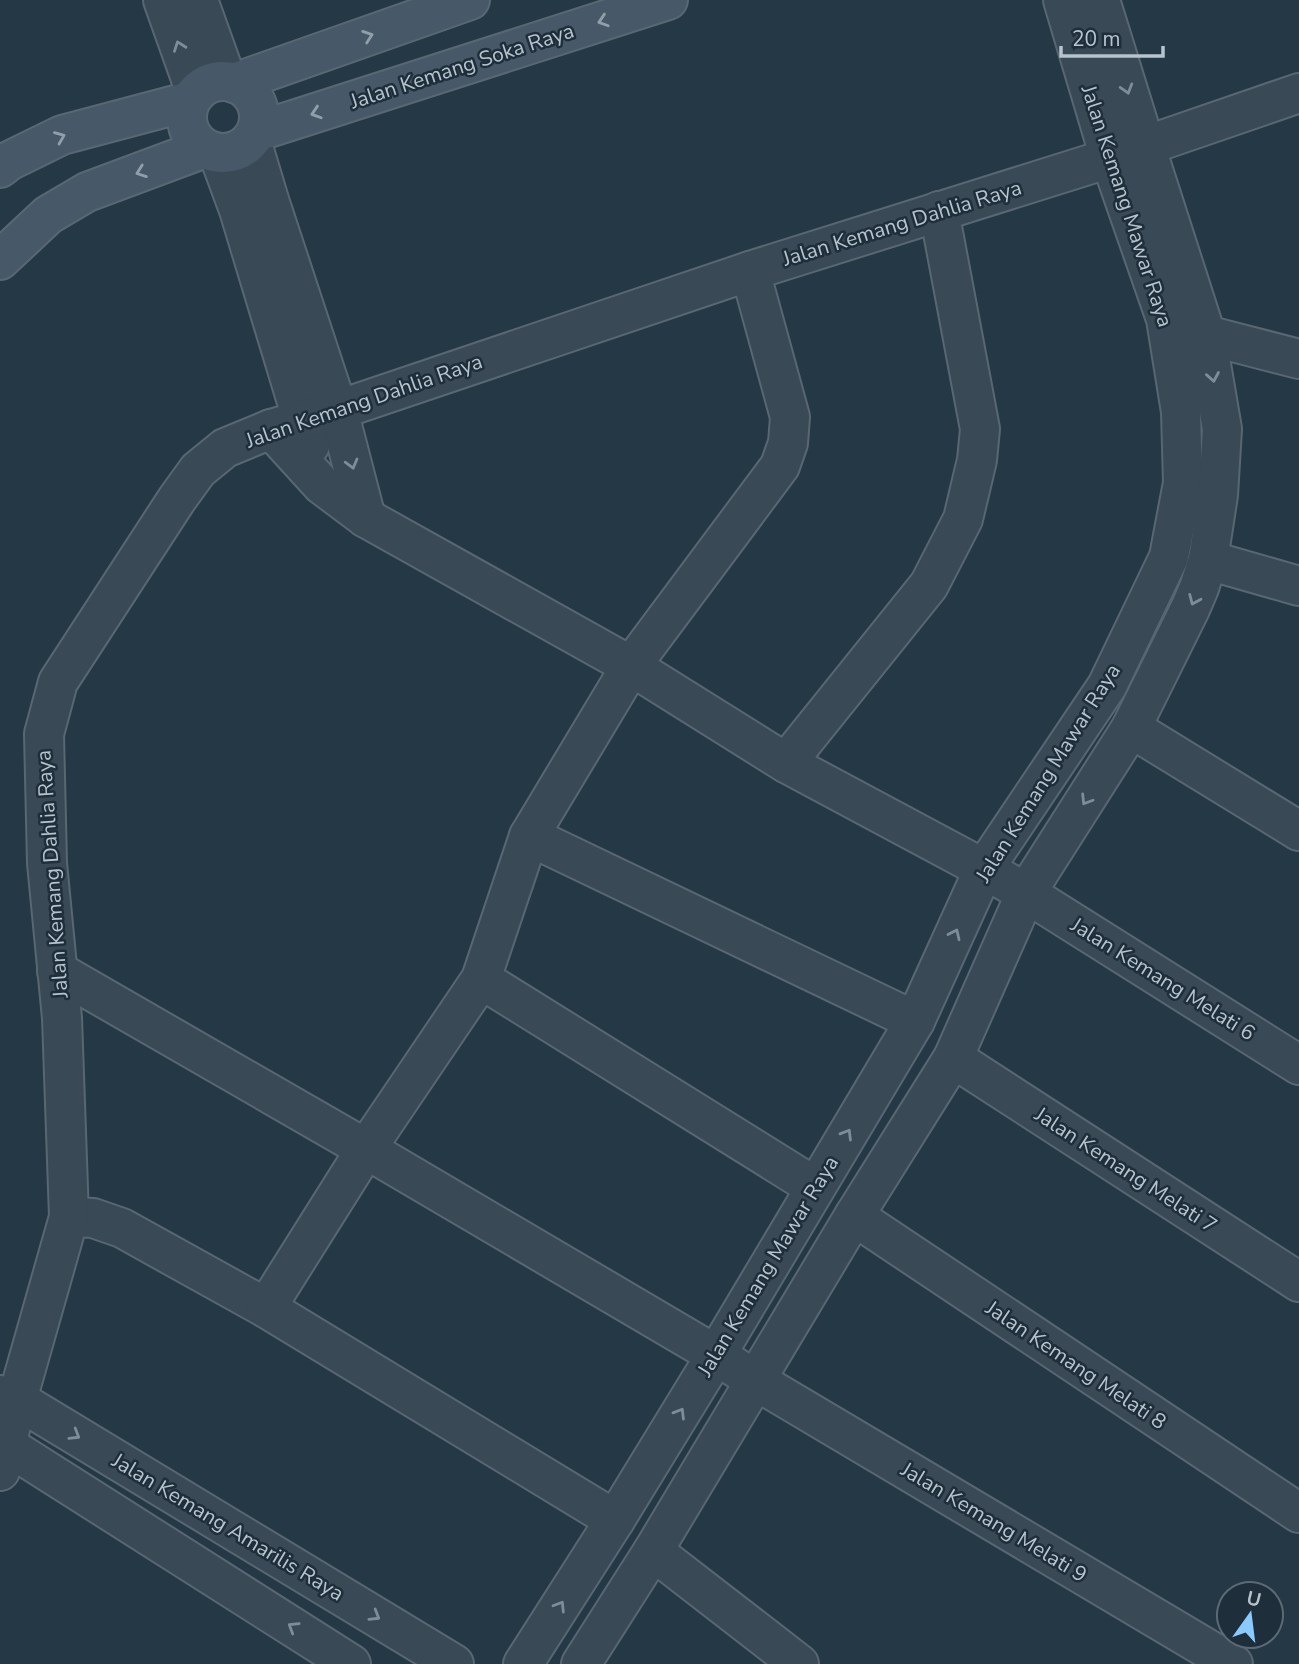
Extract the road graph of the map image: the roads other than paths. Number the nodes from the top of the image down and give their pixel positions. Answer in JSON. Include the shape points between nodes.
{"nodes":[{"id":1,"x":163,"y":0,"type":"edge"},
{"id":2,"x":198,"y":0,"type":"edge"},
{"id":3,"x":470,"y":0,"type":"edge"},
{"id":4,"x":668,"y":0,"type":"edge"},
{"id":5,"x":1063,"y":0,"type":"edge"},
{"id":6,"x":1100,"y":0,"type":"edge"},
{"id":7,"x":212,"y":90,"type":"junction"},
{"id":8,"x":1299,"y":93,"type":"edge"},
{"id":9,"x":232,"y":143,"type":"junction"},
{"id":10,"x":1127,"y":151,"type":"junction"},
{"id":11,"x":0,"y":168,"type":"edge"},
{"id":12,"x":939,"y":211,"type":"junction"},
{"id":13,"x":0,"y":260,"type":"edge"},
{"id":14,"x":750,"y":271,"type":"junction"},
{"id":15,"x":1206,"y":335,"type":"junction"},
{"id":16,"x":1299,"y":359,"type":"edge"},
{"id":17,"x":304,"y":420,"type":"junction"},
{"id":18,"x":366,"y":518,"type":"junction"},
{"id":19,"x":1208,"y":560,"type":"junction"},
{"id":20,"x":1299,"y":586,"type":"edge"},
{"id":21,"x":631,"y":666,"type":"junction"},
{"id":22,"x":1131,"y":728,"type":"junction"},
{"id":23,"x":786,"y":763,"type":"junction"},
{"id":24,"x":1299,"y":831,"type":"edge"},
{"id":25,"x":529,"y":836,"type":"junction"},
{"id":26,"x":984,"y":869,"type":"junction"},
{"id":27,"x":1026,"y":893,"type":"junction"},
{"id":28,"x":57,"y":971,"type":"junction"},
{"id":29,"x":481,"y":979,"type":"junction"},
{"id":30,"x":915,"y":1021,"type":"junction"},
{"id":31,"x":953,"y":1058,"type":"junction"},
{"id":32,"x":1299,"y":1065,"type":"edge"},
{"id":33,"x":366,"y":1149,"type":"junction"},
{"id":34,"x":815,"y":1186,"type":"junction"},
{"id":35,"x":854,"y":1216,"type":"junction"},
{"id":36,"x":69,"y":1217,"type":"junction"},
{"id":37,"x":1299,"y":1282,"type":"edge"},
{"id":38,"x":266,"y":1308,"type":"junction"},
{"id":39,"x":716,"y":1355,"type":"junction"},
{"id":40,"x":755,"y":1380,"type":"junction"},
{"id":41,"x":8,"y":1397,"type":"edge"},
{"id":42,"x":2,"y":1454,"type":"edge"},
{"id":43,"x":1299,"y":1513,"type":"edge"},
{"id":44,"x":615,"y":1520,"type":"junction"},
{"id":45,"x":653,"y":1551,"type":"junction"},
{"id":46,"x":351,"y":1664,"type":"edge"},
{"id":47,"x":454,"y":1664,"type":"edge"},
{"id":48,"x":523,"y":1664,"type":"edge"},
{"id":49,"x":581,"y":1664,"type":"edge"},
{"id":50,"x":799,"y":1664,"type":"edge"},
{"id":51,"x":1233,"y":1664,"type":"edge"}],
"edges":[{"from":7,"to":1,"type":"street","one_way":true},
{"from":2,"to":7,"type":"street"},
{"from":7,"to":3,"type":"street","one_way":true},
{"from":4,"to":9,"type":"street","name":"Jalan Kemang Soka Raya","one_way":true},
{"from":5,"to":10,"type":"street","name":"Jalan Kemang Mawar Raya"},
{"from":6,"to":10,"type":"street","name":"Jalan Kemang Mawar Raya","one_way":true},
{"from":7,"to":9,"type":"street","via":[[187,114],[188,128],[194,139]]},
{"from":7,"to":9,"type":"street","via":[[245,89],[258,108],[259,120]]},
{"from":11,"to":7,"type":"street","one_way":true,"via":[[62,135]]},
{"from":8,"to":10,"type":"street","name":"Jalan Kemang Dahlia Raya"},
{"from":9,"to":13,"type":"street","name":"Jalan Kemang Soka Raya","one_way":true,"via":[[87,192],[48,215]]},
{"from":9,"to":17,"type":"street","via":[[273,213]]},
{"from":10,"to":12,"type":"street","name":"Jalan Kemang Dahlia Raya"},
{"from":10,"to":15,"type":"street","name":"Jalan Kemang Mawar Raya"},
{"from":10,"to":26,"type":"street","name":"Jalan Kemang Mawar Raya","via":[[1166,319],[1181,412],[1182,483],[1169,558],[1107,686]]},
{"from":12,"to":14,"type":"street","name":"Jalan Kemang Dahlia Raya"},
{"from":12,"to":23,"type":"street","via":[[980,429],[963,519],[929,585]]},
{"from":14,"to":17,"type":"street","name":"Jalan Kemang Dahlia Raya"},
{"from":14,"to":21,"type":"street","via":[[790,417],[788,443],[780,466]]},
{"from":15,"to":16,"type":"street"},
{"from":15,"to":19,"type":"street","name":"Jalan Kemang Mawar Raya","one_way":true,"via":[[1222,429]]},
{"from":17,"to":18,"type":"street","one_way":true},
{"from":17,"to":18,"type":"street","name":"Jalan Kemang Melati 6","via":[[322,485]]},
{"from":17,"to":28,"type":"street","name":"Jalan Kemang Dahlia Raya","via":[[225,448],[198,470],[58,682],[44,734],[47,863]]},
{"from":18,"to":21,"type":"street","name":"Jalan Kemang Melati 6"},
{"from":19,"to":20,"type":"street"},
{"from":19,"to":22,"type":"street","name":"Jalan Kemang Mawar Raya","one_way":true,"via":[[1190,610]]},
{"from":21,"to":23,"type":"street","name":"Jalan Kemang Melati 6"},
{"from":21,"to":25,"type":"street"},
{"from":22,"to":24,"type":"street"},
{"from":22,"to":27,"type":"street","name":"Jalan Kemang Mawar Raya","one_way":true},
{"from":23,"to":26,"type":"street","name":"Jalan Kemang Melati 6"},
{"from":25,"to":29,"type":"street"},
{"from":25,"to":30,"type":"street"},
{"from":26,"to":27,"type":"street","name":"Jalan Kemang Melati 6"},
{"from":30,"to":26,"type":"street","name":"Jalan Kemang Mawar Raya","one_way":true},
{"from":27,"to":31,"type":"street","name":"Jalan Kemang Mawar Raya"},
{"from":27,"to":32,"type":"street","name":"Jalan Kemang Melati 6"},
{"from":28,"to":33,"type":"street","name":"Jalan Kemang Melati 9"},
{"from":28,"to":36,"type":"street","name":"Jalan Kemang Dahlia Raya"},
{"from":29,"to":33,"type":"street"},
{"from":29,"to":34,"type":"street"},
{"from":34,"to":30,"type":"street","name":"Jalan Kemang Mawar Raya","one_way":true},
{"from":31,"to":35,"type":"street","name":"Jalan Kemang Mawar Raya"},
{"from":31,"to":37,"type":"street","name":"Jalan Kemang Melati 7"},
{"from":33,"to":38,"type":"street"},
{"from":33,"to":39,"type":"street","name":"Jalan Kemang Melati 9"},
{"from":34,"to":39,"type":"street","name":"Jalan Kemang Mawar Raya"},
{"from":35,"to":40,"type":"street","name":"Jalan Kemang Mawar Raya"},
{"from":35,"to":43,"type":"street","name":"Jalan Kemang Melati 8"},
{"from":36,"to":38,"type":"street","via":[[93,1218],[122,1228]]},
{"from":36,"to":41,"type":"street","name":"Jalan Kemang Dahlia Raya"},
{"from":38,"to":44,"type":"street"},
{"from":39,"to":40,"type":"street","name":"Jalan Kemang Melati 9"},
{"from":44,"to":39,"type":"street","name":"Jalan Kemang Mawar Raya","one_way":true},
{"from":40,"to":45,"type":"street","name":"Jalan Kemang Mawar Raya"},
{"from":40,"to":51,"type":"street","name":"Jalan Kemang Melati 9"},
{"from":41,"to":42,"type":"street","name":"Jalan Kemang Dahlia Raya"},
{"from":41,"to":47,"type":"street","name":"Jalan Kemang Amarilis Raya","one_way":true},
{"from":46,"to":42,"type":"street","one_way":true},
{"from":48,"to":44,"type":"street","name":"Jalan Kemang Mawar Raya","one_way":true},
{"from":45,"to":49,"type":"street","name":"Jalan Kemang Mawar Raya"},
{"from":45,"to":50,"type":"street"}]}
